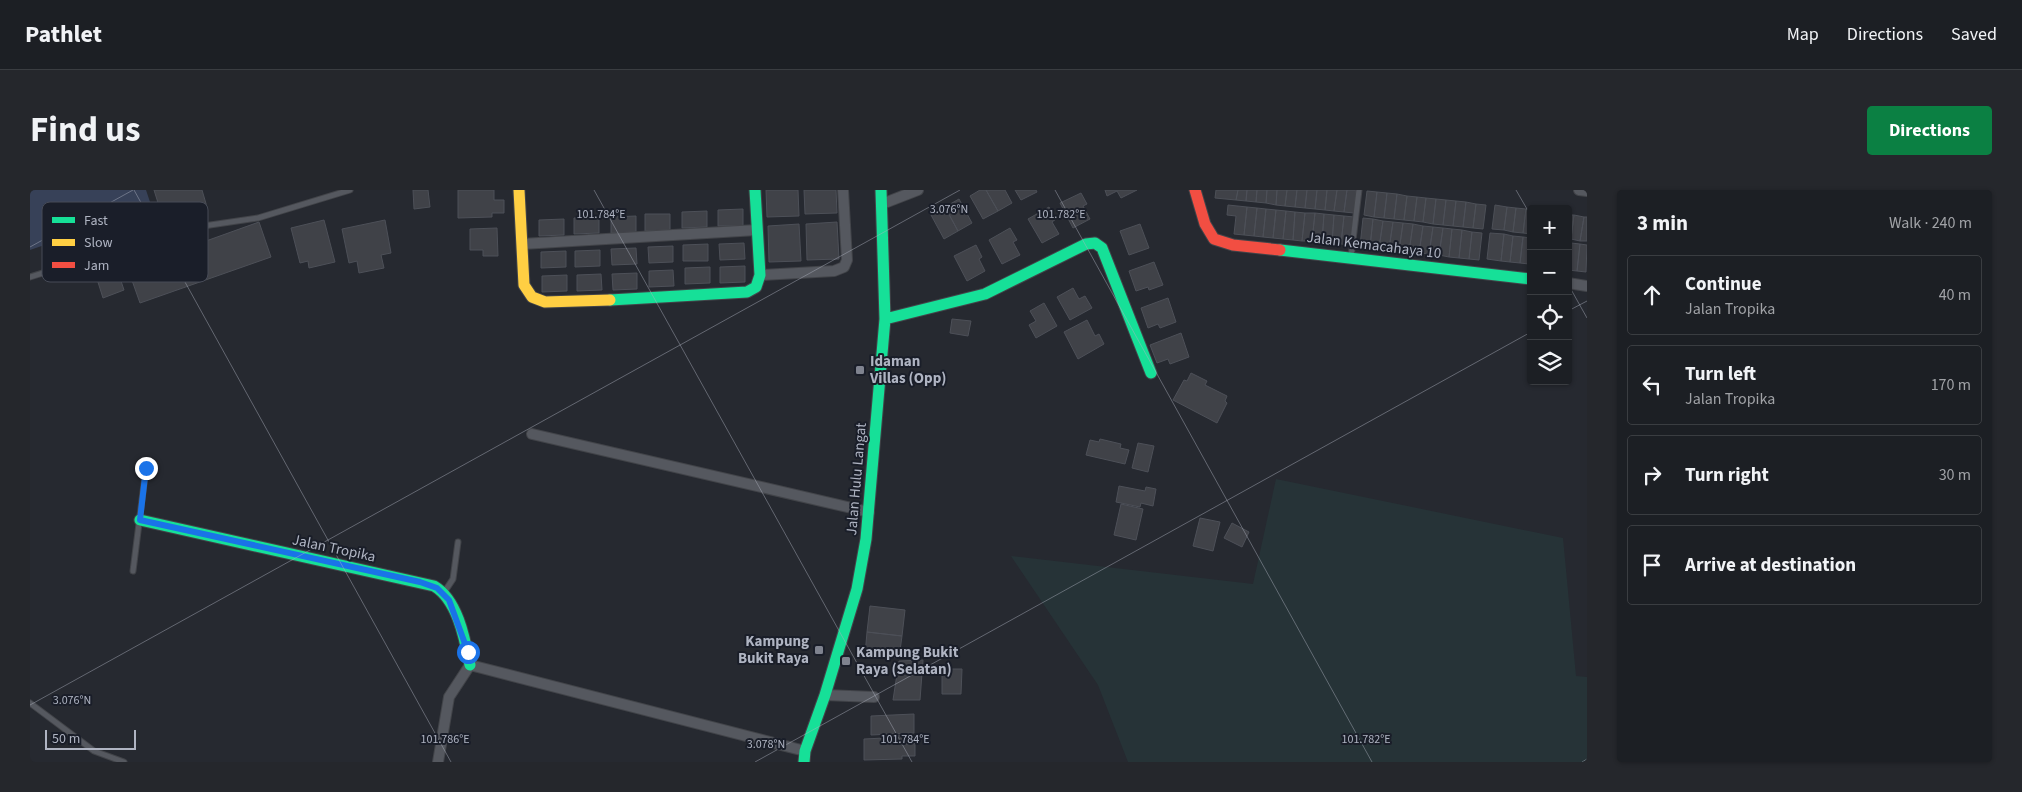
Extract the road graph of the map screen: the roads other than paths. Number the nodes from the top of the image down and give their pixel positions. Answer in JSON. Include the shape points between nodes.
{"nodes":[{"id":1,"x":350,"y":190,"type":"edge"},
{"id":2,"x":519,"y":190,"type":"edge"},
{"id":3,"x":755,"y":190,"type":"edge"},
{"id":4,"x":843,"y":190,"type":"edge"},
{"id":5,"x":881,"y":190,"type":"edge"},
{"id":6,"x":918,"y":190,"type":"edge"},
{"id":7,"x":1195,"y":190,"type":"edge"},
{"id":8,"x":1359,"y":190,"type":"edge"},
{"id":9,"x":1579,"y":190,"type":"edge"},
{"id":10,"x":1587,"y":191,"type":"edge"},
{"id":11,"x":882,"y":204,"type":"junction"},
{"id":12,"x":208,"y":225,"type":"edge"},
{"id":13,"x":757,"y":230,"type":"junction"},
{"id":14,"x":522,"y":244,"type":"junction"},
{"id":15,"x":1350,"y":257,"type":"junction"},
{"id":16,"x":42,"y":273,"type":"edge"},
{"id":17,"x":760,"y":275,"type":"junction"},
{"id":18,"x":30,"y":277,"type":"edge"},
{"id":19,"x":1527,"y":279,"type":"edge"},
{"id":20,"x":1572,"y":284,"type":"edge"},
{"id":21,"x":1587,"y":286,"type":"edge"},
{"id":22,"x":885,"y":319,"type":"junction"},
{"id":23,"x":1151,"y":372,"type":"dead end"},
{"id":24,"x":532,"y":434,"type":"dead end"},
{"id":25,"x":146,"y":468,"type":"dead end"},
{"id":26,"x":869,"y":512,"type":"junction"},
{"id":27,"x":140,"y":520,"type":"junction"},
{"id":28,"x":458,"y":542,"type":"dead end"},
{"id":29,"x":133,"y":571,"type":"dead end"},
{"id":30,"x":443,"y":594,"type":"junction"},
{"id":31,"x":470,"y":665,"type":"junction"},
{"id":32,"x":825,"y":695,"type":"junction"},
{"id":33,"x":874,"y":697,"type":"dead end"},
{"id":34,"x":30,"y":703,"type":"edge"},
{"id":35,"x":804,"y":756,"type":"edge"},
{"id":36,"x":124,"y":762,"type":"edge"},
{"id":37,"x":438,"y":762,"type":"edge"}],
"edges":[{"from":1,"to":12,"type":"lane","via":[[258,218]]},
{"from":2,"to":14,"type":"street"},
{"from":3,"to":13,"type":"street"},
{"from":4,"to":17,"type":"street","via":[[847,260],[844,267],[834,271]]},
{"from":5,"to":11,"type":"street","name":"Jalan Hulu Langat"},
{"from":6,"to":11,"type":"street"},
{"from":7,"to":15,"type":"street","name":"Jalan Kemacahaya 10","via":[[1205,224],[1214,239],[1232,244]]},
{"from":8,"to":15,"type":"lane"},
{"from":9,"to":10,"type":"street"},
{"from":11,"to":22,"type":"street","name":"Jalan Hulu Langat"},
{"from":13,"to":14,"type":"street"},
{"from":13,"to":17,"type":"street"},
{"from":14,"to":17,"type":"street","via":[[524,285],[532,297],[545,302],[747,292],[756,286]]},
{"from":15,"to":19,"type":"street","name":"Jalan Kemacahaya 10"},
{"from":16,"to":18,"type":"lane"},
{"from":20,"to":21,"type":"street"},
{"from":22,"to":23,"type":"street","via":[[986,294],[1086,244],[1096,243],[1102,248]]},
{"from":22,"to":26,"type":"street","name":"Jalan Hulu Langat"},
{"from":24,"to":26,"type":"street"},
{"from":25,"to":27,"type":"lane"},
{"from":26,"to":32,"type":"street","name":"Jalan Hulu Langat","via":[[857,589]]},
{"from":27,"to":29,"type":"lane"},
{"from":27,"to":30,"type":"street","name":"Jalan Tropika","via":[[420,582],[437,588]]},
{"from":28,"to":30,"type":"lane","via":[[453,578]]},
{"from":30,"to":31,"type":"street","via":[[449,600]]},
{"from":31,"to":35,"type":"street"},
{"from":31,"to":37,"type":"street","via":[[449,697]]},
{"from":32,"to":33,"type":"street"},
{"from":32,"to":35,"type":"street","name":"Jalan Hulu Langat"},
{"from":34,"to":36,"type":"lane","via":[[94,751]]}]}
